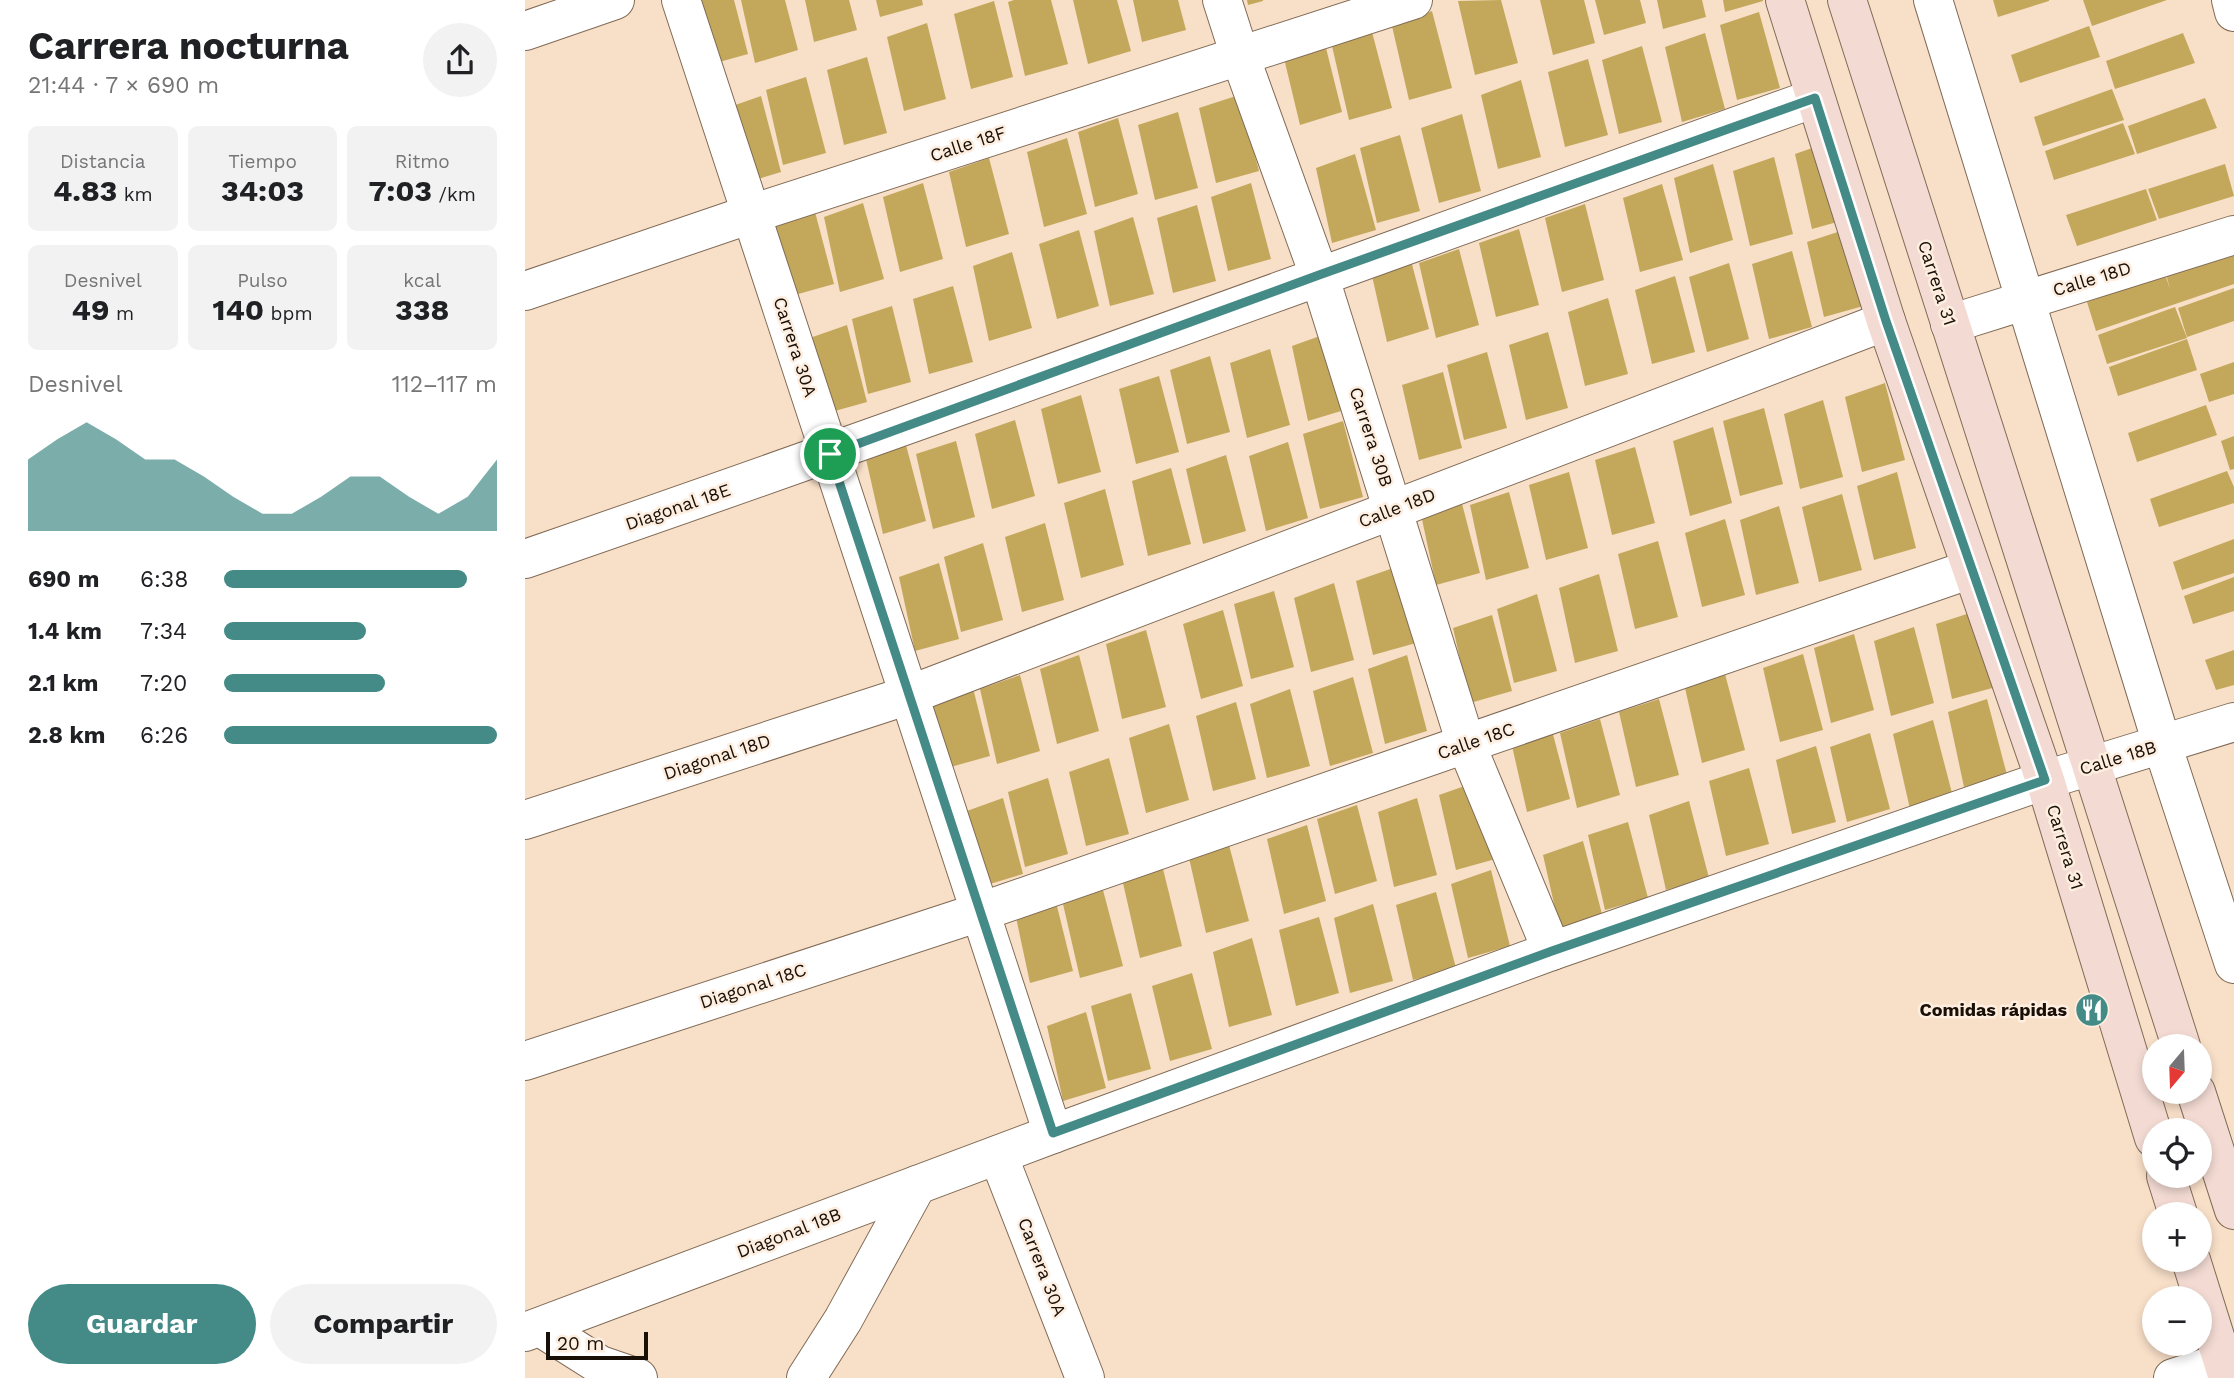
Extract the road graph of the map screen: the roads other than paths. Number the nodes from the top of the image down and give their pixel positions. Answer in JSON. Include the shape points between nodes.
{"nodes":[{"id":1,"x":615,"y":0,"type":"edge"},
{"id":2,"x":681,"y":0,"type":"edge"},
{"id":3,"x":1223,"y":0,"type":"edge"},
{"id":4,"x":1413,"y":0,"type":"edge"},
{"id":5,"x":1785,"y":0,"type":"edge"},
{"id":6,"x":1847,"y":0,"type":"edge"},
{"id":7,"x":1933,"y":0,"type":"edge"},
{"id":8,"x":2231,"y":0,"type":"edge"},
{"id":9,"x":2234,"y":12,"type":"edge"},
{"id":10,"x":525,"y":31,"type":"edge"},
{"id":11,"x":1240,"y":56,"type":"junction"},
{"id":12,"x":1815,"y":98,"type":"junction"},
{"id":13,"x":751,"y":214,"type":"junction"},
{"id":14,"x":2234,"y":235,"type":"edge"},
{"id":15,"x":1319,"y":275,"type":"junction"},
{"id":16,"x":525,"y":291,"type":"edge"},
{"id":17,"x":2026,"y":300,"type":"junction"},
{"id":18,"x":1886,"y":321,"type":"junction"},
{"id":19,"x":1950,"y":324,"type":"junction"},
{"id":20,"x":830,"y":454,"type":"junction"},
{"id":21,"x":1394,"y":509,"type":"junction"},
{"id":22,"x":525,"y":559,"type":"edge"},
{"id":23,"x":1971,"y":569,"type":"junction"},
{"id":24,"x":909,"y":695,"type":"junction"},
{"id":25,"x":2234,"y":722,"type":"edge"},
{"id":26,"x":1466,"y":744,"type":"junction"},
{"id":27,"x":2162,"y":744,"type":"junction"},
{"id":28,"x":2090,"y":767,"type":"junction"},
{"id":29,"x":2045,"y":780,"type":"junction"},
{"id":30,"x":525,"y":820,"type":"edge"},
{"id":31,"x":980,"y":912,"type":"junction"},
{"id":32,"x":1552,"y":951,"type":"junction"},
{"id":33,"x":2234,"y":964,"type":"edge"},
{"id":34,"x":2177,"y":1034,"type":"edge"},
{"id":35,"x":525,"y":1061,"type":"edge"},
{"id":36,"x":2200,"y":1104,"type":"edge"},
{"id":37,"x":2148,"y":1118,"type":"edge"},
{"id":38,"x":1053,"y":1133,"type":"junction"},
{"id":39,"x":998,"y":1155,"type":"junction"},
{"id":40,"x":917,"y":1185,"type":"junction"},
{"id":41,"x":2234,"y":1210,"type":"edge"},
{"id":42,"x":2196,"y":1272,"type":"edge"},
{"id":43,"x":532,"y":1329,"type":"edge"},
{"id":44,"x":2225,"y":1370,"type":"edge"},
{"id":45,"x":638,"y":1378,"type":"edge"},
{"id":46,"x":806,"y":1378,"type":"edge"},
{"id":47,"x":1085,"y":1378,"type":"edge"},
{"id":48,"x":2173,"y":1378,"type":"edge"}],
"edges":[{"from":1,"to":10,"type":"street"},
{"from":2,"to":13,"type":"street","name":"Carrera 30A"},
{"from":3,"to":11,"type":"street","name":"Carrera 30B"},
{"from":4,"to":11,"type":"street","name":"Calle 18F"},
{"from":5,"to":12,"type":"main road","name":"Carrera 31"},
{"from":6,"to":19,"type":"main road","name":"Carrera 31"},
{"from":7,"to":17,"type":"street"},
{"from":8,"to":9,"type":"street"},
{"from":11,"to":13,"type":"street","name":"Calle 18F"},
{"from":11,"to":15,"type":"street","name":"Carrera 30B"},
{"from":12,"to":15,"type":"street","name":"Diagonal 18E"},
{"from":12,"to":18,"type":"main road","name":"Carrera 31"},
{"from":13,"to":16,"type":"street","name":"Calle 18F"},
{"from":13,"to":20,"type":"street","name":"Carrera 30A"},
{"from":14,"to":17,"type":"street","name":"Calle 18D"},
{"from":15,"to":20,"type":"street","name":"Diagonal 18E"},
{"from":15,"to":21,"type":"street","name":"Carrera 30B"},
{"from":17,"to":19,"type":"street","name":"Calle 18D"},
{"from":17,"to":27,"type":"street"},
{"from":18,"to":21,"type":"street","name":"Calle 18D"},
{"from":18,"to":23,"type":"main road","name":"Carrera 31"},
{"from":19,"to":28,"type":"main road","name":"Carrera 31"},
{"from":20,"to":22,"type":"street","name":"Diagonal 18E"},
{"from":20,"to":24,"type":"street","name":"Carrera 30A"},
{"from":21,"to":24,"type":"street","name":"Calle 18D"},
{"from":21,"to":26,"type":"street","name":"Carrera 30B"},
{"from":23,"to":26,"type":"street","name":"Calle 18C"},
{"from":23,"to":29,"type":"main road","name":"Carrera 31"},
{"from":24,"to":30,"type":"street","name":"Diagonal 18D"},
{"from":24,"to":31,"type":"street","name":"Carrera 30A"},
{"from":25,"to":27,"type":"street","name":"Calle 18B"},
{"from":26,"to":31,"type":"street","name":"Calle 18C"},
{"from":26,"to":32,"type":"street","name":"Carrera 30B"},
{"from":27,"to":28,"type":"street","name":"Calle 18B"},
{"from":27,"to":33,"type":"street"},
{"from":28,"to":29,"type":"street","name":"Calle 18B"},
{"from":28,"to":34,"type":"main road","name":"Carrera 31"},
{"from":29,"to":32,"type":"street","name":"Calle 18B"},
{"from":29,"to":37,"type":"main road","name":"Carrera 31"},
{"from":31,"to":35,"type":"street","name":"Diagonal 18C"},
{"from":31,"to":38,"type":"street","name":"Carrera 30A"},
{"from":32,"to":38,"type":"street","name":"Calle 18B"},
{"from":36,"to":41,"type":"main road"},
{"from":38,"to":39,"type":"street","name":"Diagonal 18B"},
{"from":39,"to":40,"type":"street","name":"Diagonal 18B"},
{"from":39,"to":47,"type":"street","name":"Carrera 30A"},
{"from":40,"to":43,"type":"street","name":"Diagonal 18B"},
{"from":40,"to":46,"type":"street"},
{"from":42,"to":44,"type":"main road"},
{"from":43,"to":45,"type":"street","via":[[600,1365]]},
{"from":44,"to":48,"type":"street"}]}
